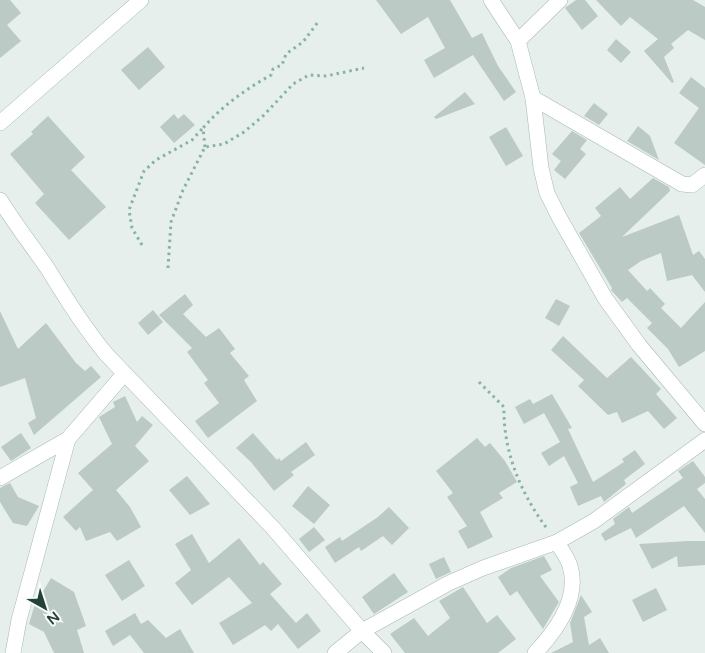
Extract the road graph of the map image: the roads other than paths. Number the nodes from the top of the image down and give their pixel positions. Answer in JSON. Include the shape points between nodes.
{"nodes":[{"id":1,"x":141,"y":0,"type":"edge"},
{"id":2,"x":491,"y":0,"type":"edge"},
{"id":3,"x":560,"y":0,"type":"edge"},
{"id":4,"x":518,"y":41,"type":"junction"},
{"id":5,"x":533,"y":98,"type":"junction"},
{"id":6,"x":0,"y":123,"type":"edge"},
{"id":7,"x":705,"y":176,"type":"edge"},
{"id":8,"x":0,"y":200,"type":"edge"},
{"id":9,"x":124,"y":374,"type":"junction"},
{"id":10,"x":705,"y":424,"type":"edge"},
{"id":11,"x":68,"y":439,"type":"junction"},
{"id":12,"x":705,"y":440,"type":"edge"},
{"id":13,"x":0,"y":478,"type":"edge"},
{"id":14,"x":557,"y":542,"type":"junction"},
{"id":15,"x":362,"y":631,"type":"junction"},
{"id":16,"x":13,"y":653,"type":"edge"},
{"id":17,"x":336,"y":653,"type":"edge"},
{"id":18,"x":384,"y":653,"type":"edge"},
{"id":19,"x":534,"y":653,"type":"edge"}],
"edges":[{"from":1,"to":6,"type":"street"},
{"from":2,"to":4,"type":"street"},
{"from":3,"to":4,"type":"street"},
{"from":4,"to":5,"type":"street"},
{"from":5,"to":7,"type":"street","via":[[682,184],[692,185]]},
{"from":5,"to":10,"type":"street","via":[[541,168],[559,217],[605,298]]},
{"from":8,"to":9,"type":"street","via":[[81,324]]},
{"from":9,"to":11,"type":"street"},
{"from":9,"to":15,"type":"street","via":[[273,528]]},
{"from":11,"to":13,"type":"street"},
{"from":11,"to":16,"type":"street"},
{"from":12,"to":14,"type":"street","via":[[594,521]]},
{"from":14,"to":15,"type":"street","via":[[449,583]]},
{"from":14,"to":19,"type":"street","via":[[570,565],[573,582],[565,614]]},
{"from":15,"to":17,"type":"street"},
{"from":15,"to":18,"type":"street"}]}
